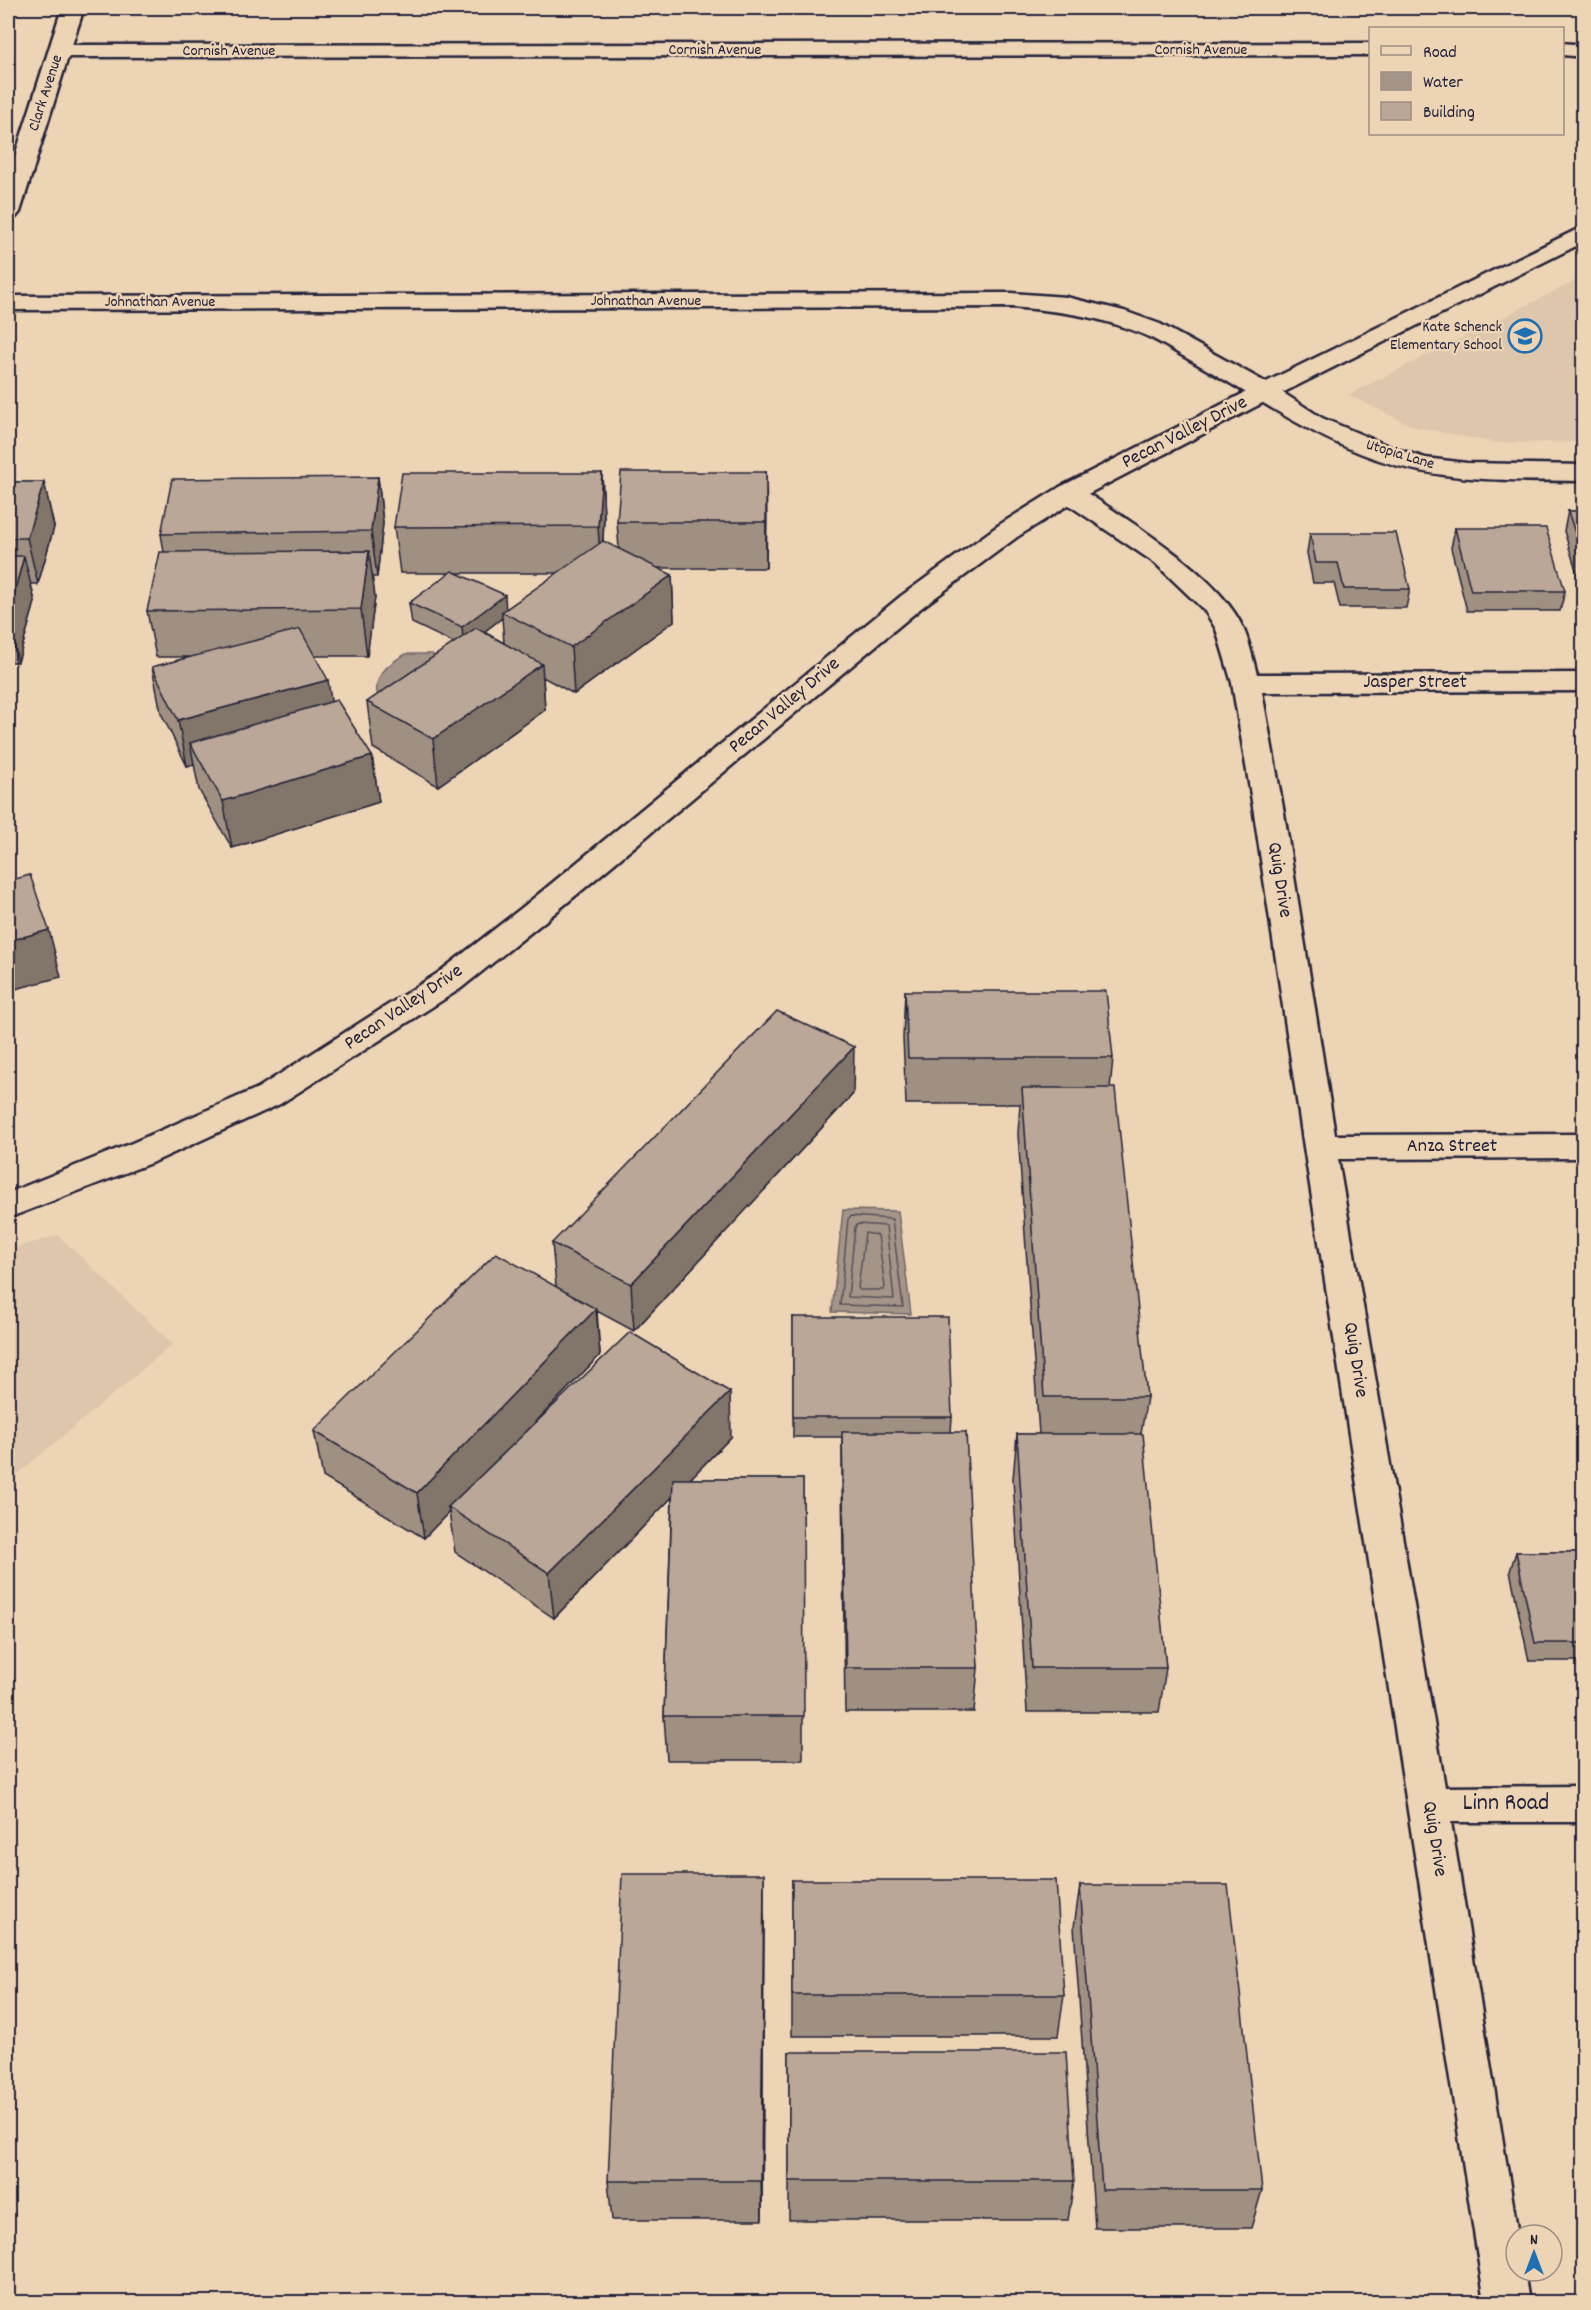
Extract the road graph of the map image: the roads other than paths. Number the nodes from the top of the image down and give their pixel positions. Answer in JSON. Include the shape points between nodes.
{"nodes":[{"id":1,"x":73,"y":8,"type":"edge"},
{"id":2,"x":1369,"y":49,"type":"edge"},
{"id":3,"x":1564,"y":49,"type":"edge"},
{"id":4,"x":59,"y":51,"type":"junction"},
{"id":5,"x":1584,"y":51,"type":"edge"},
{"id":6,"x":8,"y":212,"type":"edge"},
{"id":7,"x":1584,"y":233,"type":"edge"},
{"id":8,"x":8,"y":303,"type":"edge"},
{"id":9,"x":1266,"y":392,"type":"junction"},
{"id":10,"x":1584,"y":473,"type":"edge"},
{"id":11,"x":1069,"y":493,"type":"junction"},
{"id":12,"x":1584,"y":682,"type":"edge"},
{"id":13,"x":1246,"y":683,"type":"junction"},
{"id":14,"x":1584,"y":1146,"type":"edge"},
{"id":15,"x":1320,"y":1147,"type":"junction"},
{"id":16,"x":8,"y":1206,"type":"edge"},
{"id":17,"x":1584,"y":1804,"type":"edge"},
{"id":18,"x":1428,"y":1805,"type":"junction"},
{"id":19,"x":1507,"y":2302,"type":"edge"}],
"edges":[{"from":1,"to":4,"type":"street","name":"Clark Avenue"},
{"from":2,"to":4,"type":"street","name":"Cornish Avenue"},
{"from":3,"to":5,"type":"street"},
{"from":4,"to":6,"type":"street","name":"Clark Avenue"},
{"from":7,"to":9,"type":"street","name":"Pecan Valley Drive"},
{"from":8,"to":9,"type":"street","name":"Johnathan Avenue","via":[[1011,300],[1066,304],[1115,316],[1177,342]]},
{"from":9,"to":10,"type":"street","name":"Utopia Lane","via":[[1313,423],[1422,465],[1467,471]]},
{"from":9,"to":11,"type":"street","name":"Pecan Valley Drive"},
{"from":11,"to":13,"type":"street","name":"Quig Drive","via":[[1164,557],[1215,606],[1230,629]]},
{"from":11,"to":16,"type":"street","name":"Pecan Valley Drive","via":[[1008,531],[911,602],[449,981],[269,1096],[144,1152]]},
{"from":12,"to":13,"type":"street","name":"Jasper Street"},
{"from":13,"to":15,"type":"street","name":"Quig Drive"},
{"from":14,"to":15,"type":"street","name":"Anza Street"},
{"from":15,"to":18,"type":"street","name":"Quig Drive"},
{"from":17,"to":18,"type":"street","name":"Linn Road"},
{"from":18,"to":19,"type":"street","name":"Quig Drive"}]}
